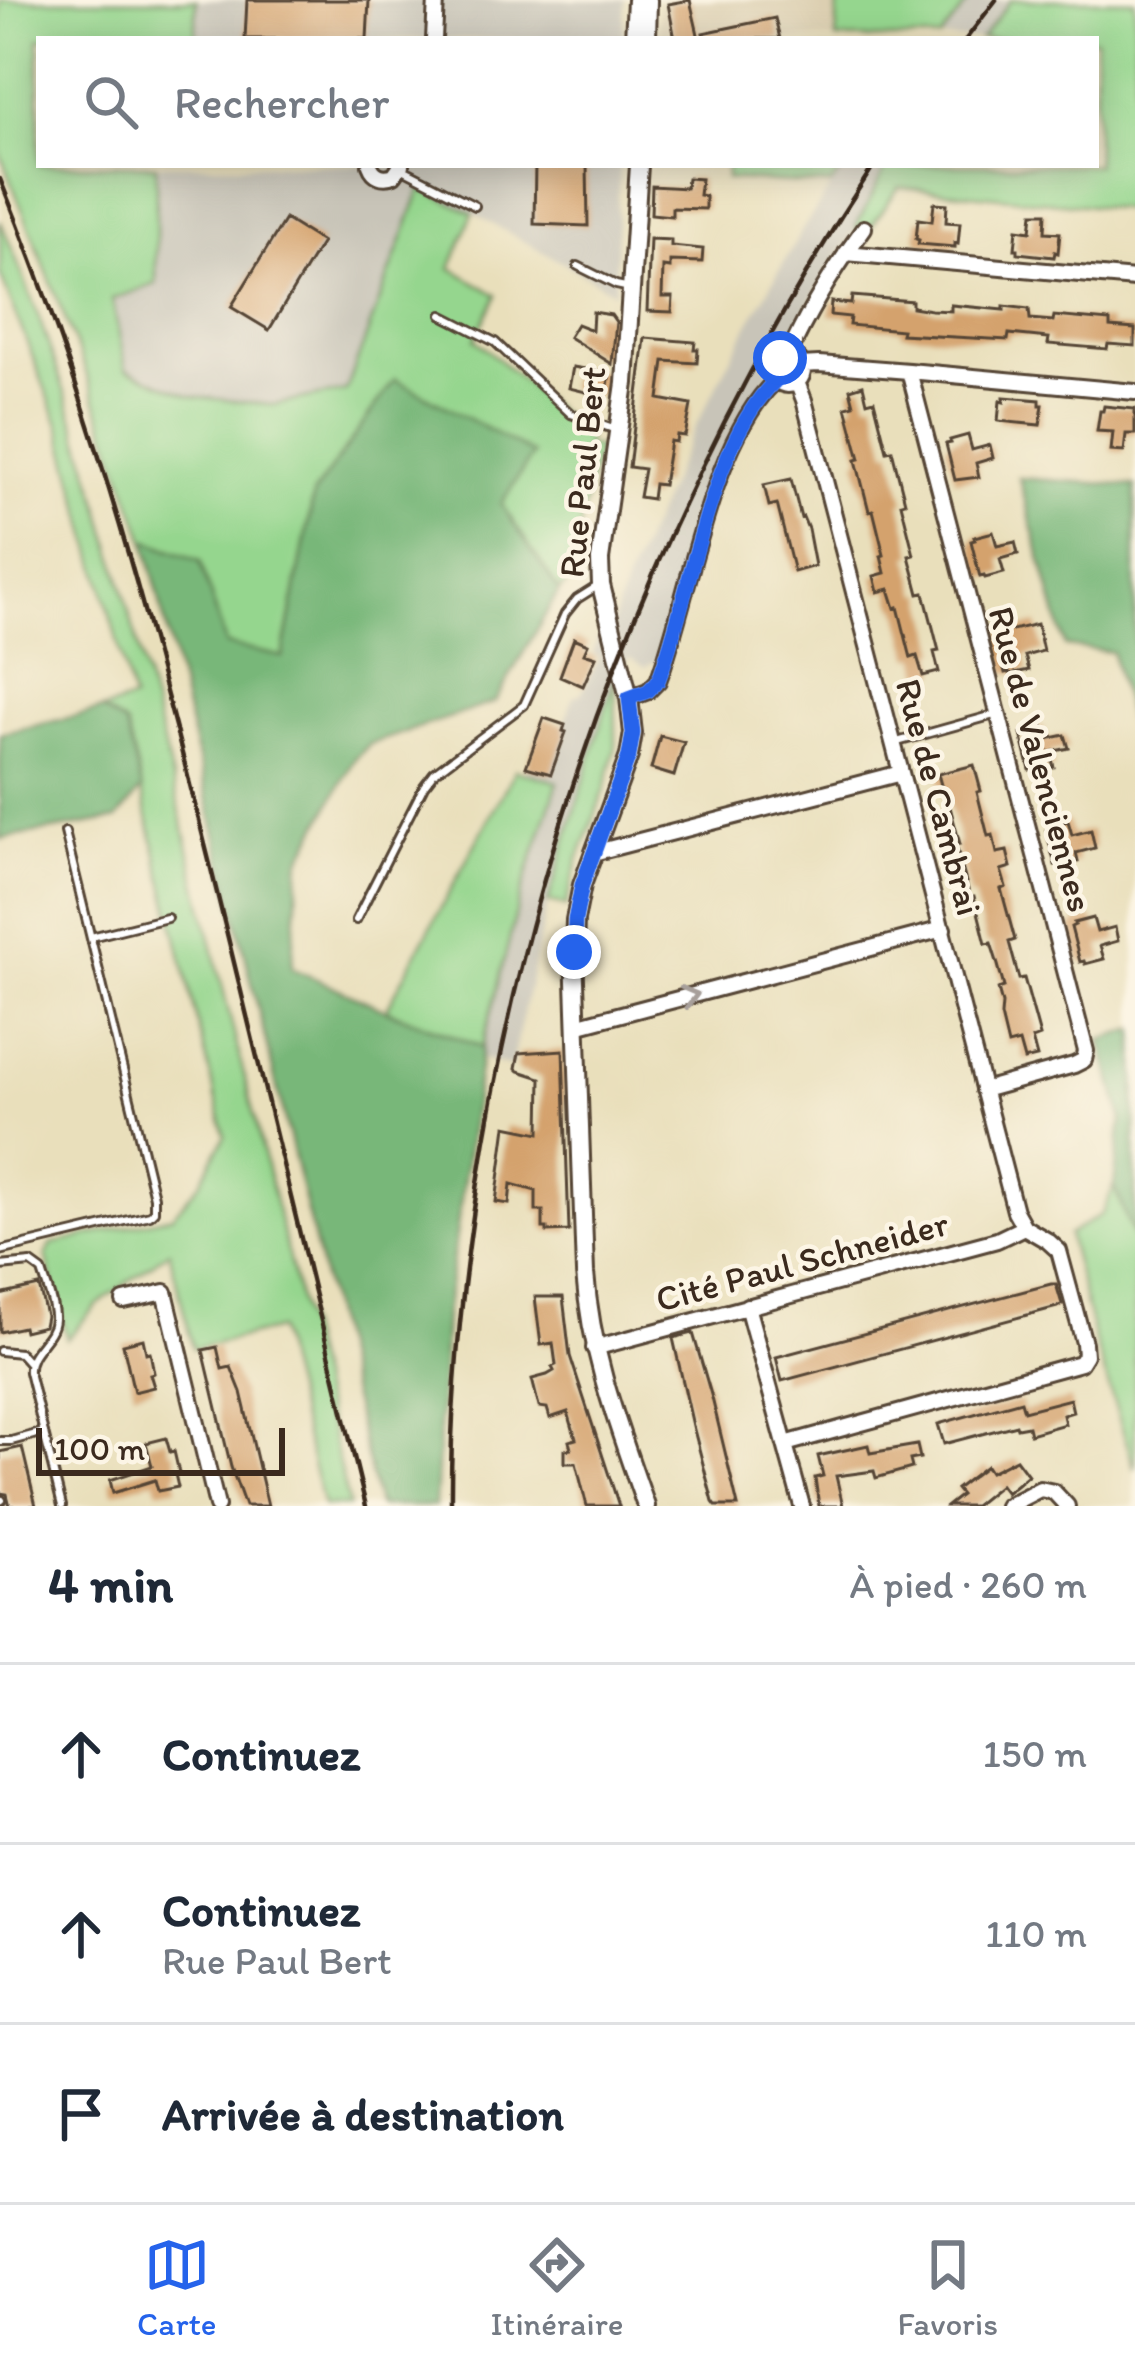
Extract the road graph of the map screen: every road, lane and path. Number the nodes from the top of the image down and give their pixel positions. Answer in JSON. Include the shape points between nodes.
{"nodes":[{"id":1,"x":436,"y":0,"type":"edge"},
{"id":2,"x":636,"y":0,"type":"edge"},
{"id":3,"x":648,"y":0,"type":"edge"},
{"id":4,"x":434,"y":36,"type":"edge"},
{"id":5,"x":634,"y":36,"type":"edge"},
{"id":6,"x":647,"y":36,"type":"edge"},
{"id":7,"x":372,"y":168,"type":"edge"},
{"id":8,"x":399,"y":168,"type":"edge"},
{"id":9,"x":404,"y":168,"type":"edge"},
{"id":10,"x":636,"y":168,"type":"edge"},
{"id":11,"x":475,"y":206,"type":"dead end"},
{"id":12,"x":864,"y":228,"type":"dead end"},
{"id":13,"x":846,"y":253,"type":"junction"},
{"id":14,"x":578,"y":266,"type":"dead end"},
{"id":15,"x":1135,"y":279,"type":"edge"},
{"id":16,"x":631,"y":288,"type":"junction"},
{"id":17,"x":442,"y":315,"type":"dead end"},
{"id":18,"x":788,"y":356,"type":"junction"},
{"id":19,"x":801,"y":365,"type":"junction"},
{"id":20,"x":909,"y":371,"type":"junction"},
{"id":21,"x":776,"y":380,"type":"junction"},
{"id":22,"x":797,"y":382,"type":"junction"},
{"id":23,"x":1135,"y":392,"type":"edge"},
{"id":24,"x":618,"y":430,"type":"junction"},
{"id":25,"x":601,"y":585,"type":"junction"},
{"id":26,"x":629,"y":698,"type":"junction"},
{"id":27,"x":998,"y":714,"type":"junction"},
{"id":28,"x":894,"y":742,"type":"junction"},
{"id":29,"x":902,"y":773,"type":"junction"},
{"id":30,"x":65,"y":832,"type":"dead end"},
{"id":31,"x":593,"y":853,"type":"junction"},
{"id":32,"x":167,"y":918,"type":"dead end"},
{"id":33,"x":356,"y":920,"type":"dead end"},
{"id":34,"x":943,"y":929,"type":"junction"},
{"id":35,"x":91,"y":937,"type":"junction"},
{"id":36,"x":576,"y":1025,"type":"junction"},
{"id":37,"x":983,"y":1090,"type":"junction"},
{"id":38,"x":1024,"y":1227,"type":"junction"},
{"id":39,"x":0,"y":1251,"type":"edge"},
{"id":40,"x":0,"y":1266,"type":"edge"},
{"id":41,"x":124,"y":1301,"type":"dead end"},
{"id":42,"x":747,"y":1306,"type":"junction"},
{"id":43,"x":595,"y":1348,"type":"junction"},
{"id":44,"x":0,"y":1351,"type":"edge"},
{"id":45,"x":28,"y":1362,"type":"junction"},
{"id":46,"x":44,"y":1432,"type":"junction"},
{"id":47,"x":0,"y":1441,"type":"edge"},
{"id":48,"x":785,"y":1444,"type":"junction"},
{"id":49,"x":1062,"y":1501,"type":"edge"},
{"id":50,"x":62,"y":1506,"type":"edge"},
{"id":51,"x":217,"y":1506,"type":"edge"},
{"id":52,"x":646,"y":1506,"type":"edge"},
{"id":53,"x":802,"y":1506,"type":"edge"},
{"id":54,"x":1007,"y":1506,"type":"edge"}],
"edges":[{"from":1,"to":4,"type":"street"},
{"from":2,"to":5,"type":"street"},
{"from":3,"to":6,"type":"street"},
{"from":7,"to":8,"type":"street","via":[[384,177]]},
{"from":9,"to":11,"type":"lane"},
{"from":10,"to":16,"type":"street","name":"Rue Paul Bert"},
{"from":12,"to":13,"type":"street"},
{"from":13,"to":15,"type":"street"},
{"from":13,"to":18,"type":"street"},
{"from":14,"to":16,"type":"lane"},
{"from":16,"to":24,"type":"street","name":"Rue Paul Bert"},
{"from":17,"to":24,"type":"lane","via":[[495,342],[571,414]]},
{"from":18,"to":19,"type":"street"},
{"from":18,"to":21,"type":"street","via":[[774,364]]},
{"from":19,"to":20,"type":"street"},
{"from":19,"to":22,"type":"street"},
{"from":20,"to":23,"type":"street"},
{"from":20,"to":27,"type":"street","name":"Rue de Valenciennes"},
{"from":21,"to":22,"type":"street"},
{"from":21,"to":26,"type":"street","via":[[723,470],[658,681]]},
{"from":22,"to":28,"type":"street","name":"Rue de Cambrai"},
{"from":24,"to":25,"type":"street","name":"Rue Paul Bert"},
{"from":25,"to":26,"type":"street","name":"Rue Paul Bert"},
{"from":25,"to":33,"type":"lane","via":[[565,614],[524,705],[424,786]]},
{"from":26,"to":31,"type":"street","name":"Rue Paul Bert","via":[[629,756]]},
{"from":27,"to":28,"type":"lane"},
{"from":27,"to":37,"type":"street","name":"Rue de Valenciennes","via":[[1086,1051],[1074,1065]]},
{"from":28,"to":29,"type":"street","name":"Rue de Cambrai"},
{"from":29,"to":31,"type":"street"},
{"from":29,"to":34,"type":"street","name":"Rue de Cambrai"},
{"from":30,"to":35,"type":"lane"},
{"from":31,"to":36,"type":"street","name":"Rue Paul Bert","via":[[575,920]]},
{"from":32,"to":35,"type":"lane"},
{"from":36,"to":34,"type":"street","one_way":true},
{"from":34,"to":37,"type":"street","name":"Rue de Cambrai"},
{"from":35,"to":39,"type":"lane","via":[[154,1211]]},
{"from":36,"to":43,"type":"street","name":"Rue Paul Bert"},
{"from":37,"to":38,"type":"street","name":"Rue de Cambrai"},
{"from":38,"to":42,"type":"street","name":"Cité Paul Schneider"},
{"from":38,"to":48,"type":"street","via":[[1059,1251],[1084,1343],[1080,1363]]},
{"from":40,"to":45,"type":"lane","via":[[31,1263],[42,1271],[54,1319]]},
{"from":41,"to":51,"type":"street","via":[[165,1292]]},
{"from":42,"to":43,"type":"street","name":"Cité Paul Schneider"},
{"from":42,"to":48,"type":"street"},
{"from":43,"to":52,"type":"street","name":"Rue Paul Bert"},
{"from":44,"to":45,"type":"lane"},
{"from":45,"to":46,"type":"lane"},
{"from":46,"to":47,"type":"lane"},
{"from":46,"to":50,"type":"lane"},
{"from":48,"to":53,"type":"street"},
{"from":49,"to":54,"type":"street","via":[[1040,1489]]}]}
